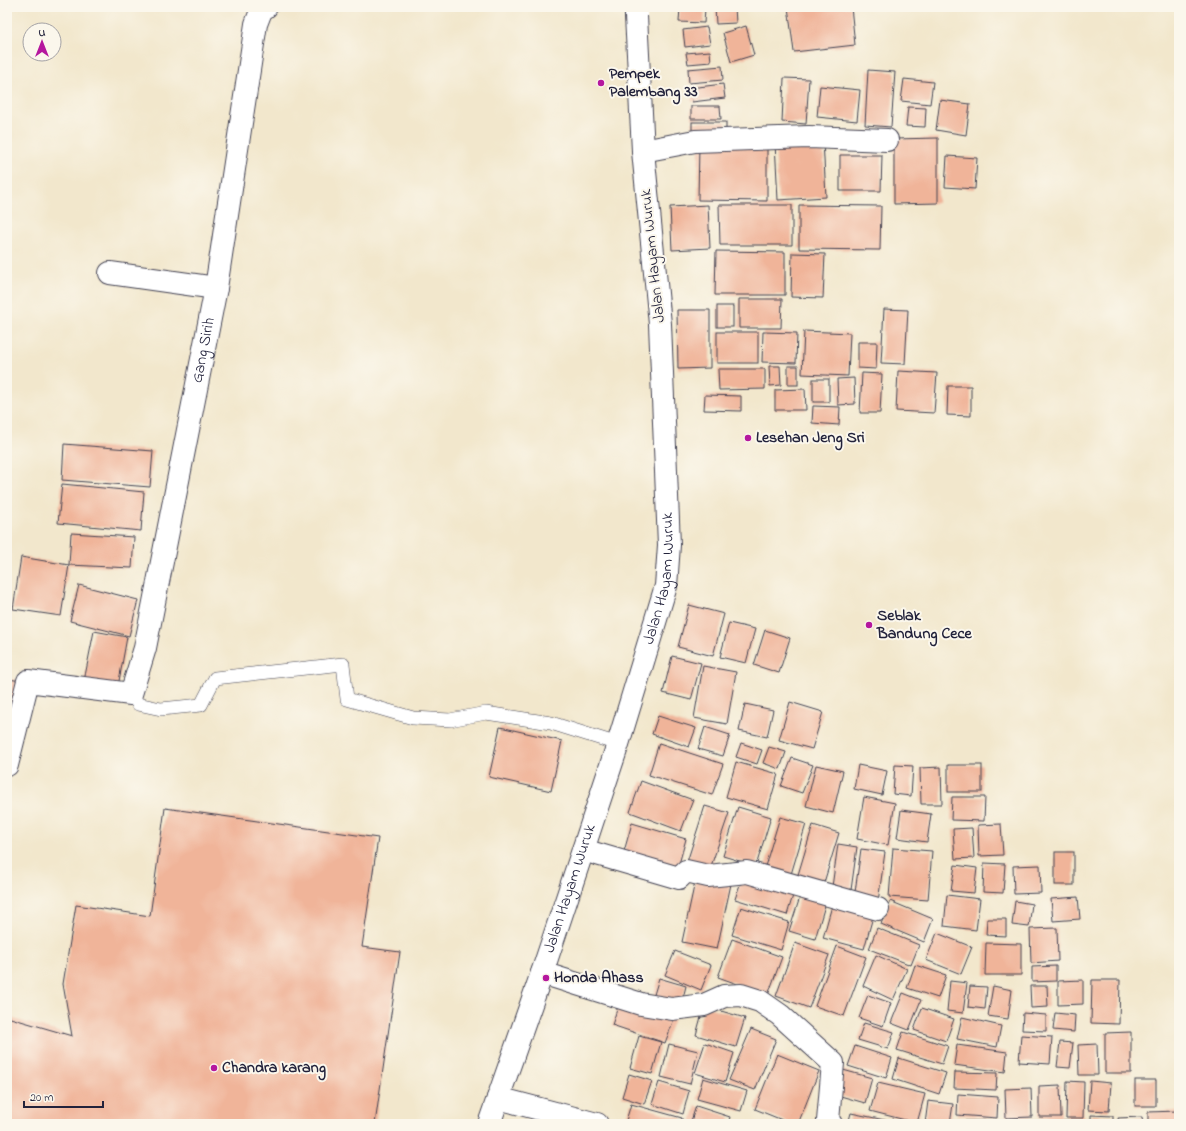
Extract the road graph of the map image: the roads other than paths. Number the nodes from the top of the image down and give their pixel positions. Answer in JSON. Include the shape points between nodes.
{"nodes":[{"id":1,"x":266,"y":7,"type":"edge"},
{"id":2,"x":636,"y":7,"type":"edge"},
{"id":3,"x":887,"y":140,"type":"dead end"},
{"id":4,"x":643,"y":151,"type":"junction"},
{"id":5,"x":110,"y":273,"type":"dead end"},
{"id":6,"x":216,"y":288,"type":"junction"},
{"id":7,"x":131,"y":694,"type":"junction"},
{"id":8,"x":618,"y":744,"type":"junction"},
{"id":9,"x":7,"y":765,"type":"edge"},
{"id":10,"x":583,"y":850,"type":"junction"},
{"id":11,"x":878,"y":909,"type":"dead end"},
{"id":12,"x":542,"y":973,"type":"junction"},
{"id":13,"x":498,"y":1098,"type":"junction"},
{"id":14,"x":489,"y":1124,"type":"edge"},
{"id":15,"x":597,"y":1124,"type":"edge"},
{"id":16,"x":832,"y":1124,"type":"edge"}],
"edges":[{"from":1,"to":6,"type":"street","name":"Gang Sirih","via":[[260,11],[256,24]]},
{"from":2,"to":4,"type":"street","name":"Jalan Hayam Wuruk"},
{"from":3,"to":4,"type":"street","via":[[809,137],[695,141]]},
{"from":4,"to":8,"type":"street","name":"Jalan Hayam Wuruk","via":[[660,324],[669,545],[666,586]]},
{"from":5,"to":6,"type":"street"},
{"from":6,"to":7,"type":"street","name":"Gang Sirih","via":[[145,648]]},
{"from":7,"to":8,"type":"lane","via":[[138,704],[162,709],[201,705],[215,678],[343,664],[347,699],[413,718],[450,720],[486,713],[551,723]]},
{"from":7,"to":9,"type":"street","via":[[28,681]]},
{"from":8,"to":10,"type":"street","name":"Jalan Hayam Wuruk"},
{"from":10,"to":11,"type":"street","via":[[679,878],[686,871],[708,876],[748,872]]},
{"from":10,"to":12,"type":"street","name":"Jalan Hayam Wuruk"},
{"from":12,"to":13,"type":"street","name":"Jalan Hayam Wuruk"},
{"from":12,"to":16,"type":"street","via":[[641,1004],[672,1009],[704,1005],[724,996],[741,995],[760,1001],[780,1015],[833,1063],[828,1121]]},
{"from":13,"to":14,"type":"street","name":"Jalan Hayam Wuruk"},
{"from":13,"to":15,"type":"street"}]}
